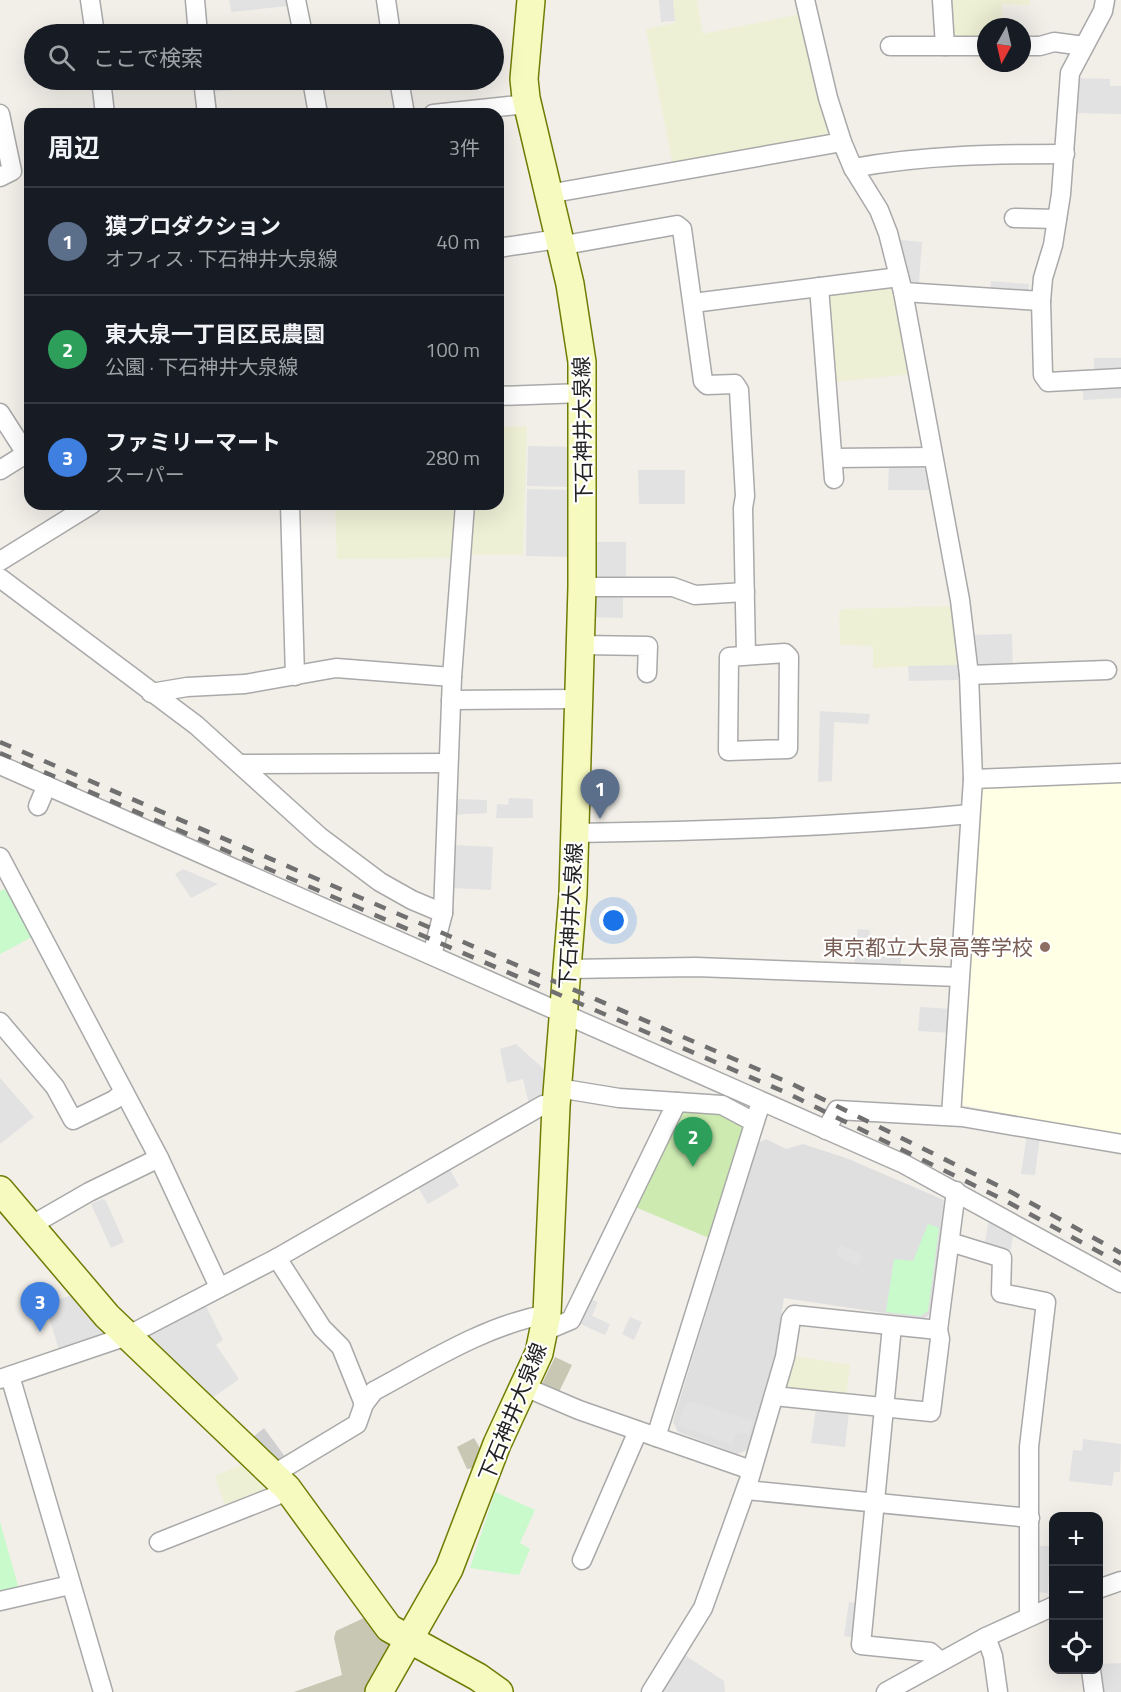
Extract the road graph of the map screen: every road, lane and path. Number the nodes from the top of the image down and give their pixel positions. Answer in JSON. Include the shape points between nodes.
{"nodes":[{"id":1,"x":90,"y":0,"type":"edge"},
{"id":2,"x":195,"y":0,"type":"edge"},
{"id":3,"x":296,"y":0,"type":"edge"},
{"id":4,"x":386,"y":0,"type":"edge"},
{"id":5,"x":531,"y":0,"type":"edge"},
{"id":6,"x":805,"y":0,"type":"edge"},
{"id":7,"x":942,"y":0,"type":"edge"},
{"id":8,"x":1105,"y":0,"type":"edge"},
{"id":9,"x":94,"y":24,"type":"edge"},
{"id":10,"x":197,"y":24,"type":"edge"},
{"id":11,"x":301,"y":24,"type":"edge"},
{"id":12,"x":390,"y":24,"type":"edge"},
{"id":13,"x":890,"y":46,"type":"dead end"},
{"id":14,"x":945,"y":46,"type":"junction"},
{"id":15,"x":977,"y":46,"type":"edge"},
{"id":16,"x":1031,"y":46,"type":"edge"},
{"id":17,"x":1084,"y":46,"type":"junction"},
{"id":18,"x":102,"y":90,"type":"edge"},
{"id":19,"x":204,"y":90,"type":"edge"},
{"id":20,"x":314,"y":90,"type":"edge"},
{"id":21,"x":401,"y":90,"type":"edge"},
{"id":22,"x":526,"y":104,"type":"junction"},
{"id":23,"x":104,"y":108,"type":"edge"},
{"id":24,"x":206,"y":108,"type":"edge"},
{"id":25,"x":317,"y":108,"type":"edge"},
{"id":26,"x":404,"y":108,"type":"edge"},
{"id":27,"x":489,"y":108,"type":"edge"},
{"id":28,"x":0,"y":114,"type":"edge"},
{"id":29,"x":842,"y":142,"type":"junction"},
{"id":30,"x":1065,"y":154,"type":"junction"},
{"id":31,"x":853,"y":168,"type":"junction"},
{"id":32,"x":0,"y":177,"type":"edge"},
{"id":33,"x":548,"y":195,"type":"junction"},
{"id":34,"x":1014,"y":218,"type":"dead end"},
{"id":35,"x":1057,"y":219,"type":"junction"},
{"id":36,"x":559,"y":242,"type":"junction"},
{"id":37,"x":504,"y":247,"type":"edge"},
{"id":38,"x":901,"y":284,"type":"junction"},
{"id":39,"x":819,"y":287,"type":"junction"},
{"id":40,"x":1041,"y":301,"type":"junction"},
{"id":41,"x":693,"y":303,"type":"junction"},
{"id":42,"x":1121,"y":378,"type":"edge"},
{"id":43,"x":582,"y":393,"type":"junction"},
{"id":44,"x":504,"y":396,"type":"edge"},
{"id":45,"x":0,"y":414,"type":"edge"},
{"id":46,"x":24,"y":450,"type":"edge"},
{"id":47,"x":24,"y":453,"type":"edge"},
{"id":48,"x":933,"y":457,"type":"junction"},
{"id":49,"x":833,"y":458,"type":"junction"},
{"id":50,"x":0,"y":470,"type":"edge"},
{"id":51,"x":834,"y":479,"type":"dead end"},
{"id":52,"x":82,"y":510,"type":"edge"},
{"id":53,"x":290,"y":510,"type":"edge"},
{"id":54,"x":465,"y":510,"type":"edge"},
{"id":55,"x":0,"y":561,"type":"edge"},
{"id":56,"x":0,"y":578,"type":"edge"},
{"id":57,"x":582,"y":587,"type":"junction"},
{"id":58,"x":745,"y":592,"type":"junction"},
{"id":59,"x":581,"y":645,"type":"junction"},
{"id":60,"x":746,"y":654,"type":"junction"},
{"id":61,"x":1107,"y":670,"type":"dead end"},
{"id":62,"x":647,"y":673,"type":"dead end"},
{"id":63,"x":969,"y":675,"type":"junction"},
{"id":64,"x":295,"y":676,"type":"junction"},
{"id":65,"x":452,"y":677,"type":"junction"},
{"id":66,"x":151,"y":693,"type":"junction"},
{"id":67,"x":579,"y":699,"type":"junction"},
{"id":68,"x":451,"y":700,"type":"junction"},
{"id":69,"x":448,"y":763,"type":"junction"},
{"id":70,"x":242,"y":764,"type":"junction"},
{"id":71,"x":0,"y":765,"type":"edge"},
{"id":72,"x":1121,"y":773,"type":"edge"},
{"id":73,"x":973,"y":779,"type":"junction"},
{"id":74,"x":47,"y":785,"type":"junction"},
{"id":75,"x":38,"y":806,"type":"dead end"},
{"id":76,"x":970,"y":814,"type":"junction"},
{"id":77,"x":575,"y":833,"type":"junction"},
{"id":78,"x":0,"y":857,"type":"edge"},
{"id":79,"x":443,"y":913,"type":"junction"},
{"id":80,"x":432,"y":955,"type":"junction"},
{"id":81,"x":568,"y":969,"type":"junction"},
{"id":82,"x":959,"y":977,"type":"junction"},
{"id":83,"x":564,"y":1013,"type":"junction"},
{"id":84,"x":0,"y":1022,"type":"edge"},
{"id":85,"x":124,"y":1092,"type":"junction"},
{"id":86,"x":557,"y":1097,"type":"junction"},
{"id":87,"x":761,"y":1101,"type":"junction"},
{"id":88,"x":677,"y":1102,"type":"junction"},
{"id":89,"x":951,"y":1116,"type":"junction"},
{"id":90,"x":754,"y":1122,"type":"junction"},
{"id":91,"x":826,"y":1130,"type":"junction"},
{"id":92,"x":1121,"y":1144,"type":"edge"},
{"id":93,"x":159,"y":1158,"type":"junction"},
{"id":94,"x":0,"y":1190,"type":"edge"},
{"id":95,"x":956,"y":1191,"type":"junction"},
{"id":96,"x":30,"y":1226,"type":"junction"},
{"id":97,"x":950,"y":1242,"type":"junction"},
{"id":98,"x":276,"y":1258,"type":"junction"},
{"id":99,"x":1121,"y":1283,"type":"edge"},
{"id":100,"x":219,"y":1287,"type":"junction"},
{"id":101,"x":546,"y":1322,"type":"junction"},
{"id":102,"x":892,"y":1326,"type":"junction"},
{"id":103,"x":938,"y":1330,"type":"junction"},
{"id":104,"x":127,"y":1336,"type":"junction"},
{"id":105,"x":5,"y":1377,"type":"edge"},
{"id":106,"x":525,"y":1387,"type":"junction"},
{"id":107,"x":774,"y":1396,"type":"junction"},
{"id":108,"x":364,"y":1404,"type":"junction"},
{"id":109,"x":885,"y":1408,"type":"junction"},
{"id":110,"x":638,"y":1431,"type":"junction"},
{"id":111,"x":656,"y":1437,"type":"junction"},
{"id":112,"x":752,"y":1470,"type":"junction"},
{"id":113,"x":281,"y":1481,"type":"junction"},
{"id":114,"x":746,"y":1490,"type":"junction"},
{"id":115,"x":876,"y":1504,"type":"junction"},
{"id":116,"x":1030,"y":1518,"type":"junction"},
{"id":117,"x":159,"y":1542,"type":"dead end"},
{"id":118,"x":582,"y":1560,"type":"dead end"},
{"id":119,"x":1121,"y":1581,"type":"edge"},
{"id":120,"x":70,"y":1584,"type":"junction"},
{"id":121,"x":1103,"y":1587,"type":"edge"},
{"id":122,"x":0,"y":1601,"type":"edge"},
{"id":123,"x":1049,"y":1607,"type":"edge"},
{"id":124,"x":1029,"y":1615,"type":"junction"},
{"id":125,"x":986,"y":1637,"type":"junction"},
{"id":126,"x":409,"y":1638,"type":"junction"},
{"id":127,"x":940,"y":1661,"type":"junction"},
{"id":128,"x":1092,"y":1674,"type":"edge"},
{"id":129,"x":916,"y":1684,"type":"edge"},
{"id":130,"x":103,"y":1692,"type":"edge"},
{"id":131,"x":379,"y":1692,"type":"edge"},
{"id":132,"x":499,"y":1692,"type":"edge"},
{"id":133,"x":651,"y":1692,"type":"edge"},
{"id":134,"x":886,"y":1692,"type":"edge"},
{"id":135,"x":998,"y":1692,"type":"edge"},
{"id":136,"x":1094,"y":1692,"type":"edge"}],
"edges":[{"from":1,"to":9,"type":"street"},
{"from":2,"to":10,"type":"street"},
{"from":3,"to":11,"type":"street"},
{"from":4,"to":12,"type":"street"},
{"from":5,"to":22,"type":"main road","name":"下石神井大泉線","via":[[524,79]]},
{"from":6,"to":29,"type":"street"},
{"from":7,"to":14,"type":"street"},
{"from":8,"to":17,"type":"street"},
{"from":13,"to":14,"type":"street"},
{"from":14,"to":15,"type":"street"},
{"from":16,"to":17,"type":"street","via":[[1054,42]]},
{"from":17,"to":30,"type":"street","via":[[1070,73]]},
{"from":18,"to":23,"type":"street"},
{"from":19,"to":24,"type":"street"},
{"from":20,"to":25,"type":"street"},
{"from":21,"to":26,"type":"street"},
{"from":22,"to":27,"type":"street"},
{"from":22,"to":33,"type":"main road","name":"下石神井大泉線"},
{"from":28,"to":32,"type":"street","via":[[12,171]]},
{"from":29,"to":31,"type":"street"},
{"from":29,"to":33,"type":"street"},
{"from":30,"to":31,"type":"street","via":[[974,153],[906,158]]},
{"from":30,"to":35,"type":"street"},
{"from":31,"to":38,"type":"street","via":[[879,210]]},
{"from":33,"to":36,"type":"main road","name":"下石神井大泉線"},
{"from":34,"to":35,"type":"street"},
{"from":35,"to":40,"type":"street"},
{"from":36,"to":37,"type":"street"},
{"from":36,"to":41,"type":"street","via":[[680,226]]},
{"from":36,"to":43,"type":"main road","name":"下石神井大泉線","via":[[578,324]]},
{"from":38,"to":39,"type":"street"},
{"from":38,"to":40,"type":"street"},
{"from":38,"to":48,"type":"street"},
{"from":39,"to":41,"type":"street"},
{"from":39,"to":49,"type":"street"},
{"from":40,"to":42,"type":"street","via":[[1044,380]]},
{"from":41,"to":58,"type":"street","via":[[704,384],[735,384],[739,390]]},
{"from":43,"to":44,"type":"street"},
{"from":43,"to":57,"type":"main road","name":"下石神井大泉線"},
{"from":45,"to":46,"type":"street"},
{"from":47,"to":50,"type":"street"},
{"from":48,"to":49,"type":"street"},
{"from":48,"to":63,"type":"street","via":[[960,600]]},
{"from":49,"to":51,"type":"street"},
{"from":52,"to":55,"type":"street"},
{"from":53,"to":64,"type":"street"},
{"from":54,"to":65,"type":"street"},
{"from":56,"to":66,"type":"street"},
{"from":57,"to":58,"type":"street","via":[[673,587],[695,595]]},
{"from":57,"to":59,"type":"main road","name":"下石神井大泉線"},
{"from":58,"to":60,"type":"street"},
{"from":59,"to":62,"type":"street","via":[[648,646]]},
{"from":59,"to":67,"type":"main road","name":"下石神井大泉線"},
{"from":60,"to":60,"type":"street","via":[[731,655],[727,660],[728,751],[788,749],[788,654]]},
{"from":61,"to":63,"type":"street"},
{"from":63,"to":73,"type":"street"},
{"from":64,"to":65,"type":"street","via":[[336,668]]},
{"from":64,"to":66,"type":"street"},
{"from":65,"to":68,"type":"street"},
{"from":66,"to":70,"type":"street"},
{"from":67,"to":68,"type":"street"},
{"from":67,"to":77,"type":"main road","name":"下石神井大泉線"},
{"from":68,"to":69,"type":"street"},
{"from":69,"to":70,"type":"street"},
{"from":69,"to":79,"type":"street"},
{"from":70,"to":79,"type":"street","via":[[320,837],[380,882]]},
{"from":71,"to":74,"type":"street"},
{"from":72,"to":73,"type":"street"},
{"from":73,"to":76,"type":"street"},
{"from":74,"to":75,"type":"street"},
{"from":74,"to":80,"type":"street"},
{"from":76,"to":77,"type":"street","via":[[776,830]]},
{"from":76,"to":82,"type":"street"},
{"from":77,"to":81,"type":"main road","name":"下石神井大泉線"},
{"from":78,"to":85,"type":"street"},
{"from":79,"to":80,"type":"street"},
{"from":80,"to":83,"type":"street"},
{"from":81,"to":82,"type":"street","via":[[706,967]]},
{"from":81,"to":83,"type":"main road","name":"下石神井大泉線"},
{"from":82,"to":89,"type":"street"},
{"from":83,"to":86,"type":"main road","name":"下石神井大泉線"},
{"from":83,"to":87,"type":"street"},
{"from":84,"to":85,"type":"street","via":[[55,1087],[74,1120]]},
{"from":85,"to":93,"type":"street"},
{"from":86,"to":88,"type":"street"},
{"from":86,"to":98,"type":"street"},
{"from":86,"to":101,"type":"main road","name":"下石神井大泉線"},
{"from":87,"to":90,"type":"street"},
{"from":87,"to":91,"type":"street"},
{"from":88,"to":90,"type":"street","via":[[722,1105]]},
{"from":88,"to":101,"type":"street","via":[[571,1320]]},
{"from":89,"to":91,"type":"street","via":[[837,1110]]},
{"from":89,"to":92,"type":"street"},
{"from":90,"to":111,"type":"street"},
{"from":91,"to":95,"type":"street"},
{"from":93,"to":96,"type":"street"},
{"from":93,"to":100,"type":"street"},
{"from":94,"to":96,"type":"main road"},
{"from":95,"to":97,"type":"street"},
{"from":95,"to":99,"type":"street"},
{"from":96,"to":104,"type":"main road"},
{"from":97,"to":103,"type":"street"},
{"from":97,"to":116,"type":"street","via":[[1002,1258],[1001,1293],[1046,1302],[1031,1417]]},
{"from":98,"to":100,"type":"street"},
{"from":98,"to":108,"type":"street","via":[[322,1328],[342,1347]]},
{"from":100,"to":104,"type":"street"},
{"from":101,"to":106,"type":"main road","name":"下石神井大泉線"},
{"from":101,"to":108,"type":"street","via":[[515,1320],[465,1342],[374,1391]]},
{"from":102,"to":103,"type":"street"},
{"from":102,"to":107,"type":"street","via":[[794,1315]]},
{"from":102,"to":109,"type":"street"},
{"from":103,"to":109,"type":"street","via":[[932,1412]]},
{"from":104,"to":105,"type":"street"},
{"from":104,"to":113,"type":"main road"},
{"from":105,"to":120,"type":"street"},
{"from":106,"to":110,"type":"street"},
{"from":106,"to":126,"type":"main road","name":"下石神井大泉線","via":[[497,1444],[449,1569]]},
{"from":107,"to":109,"type":"street"},
{"from":107,"to":112,"type":"street"},
{"from":108,"to":113,"type":"street","via":[[357,1424]]},
{"from":109,"to":115,"type":"street"},
{"from":110,"to":111,"type":"street"},
{"from":110,"to":118,"type":"street"},
{"from":111,"to":112,"type":"street"},
{"from":112,"to":114,"type":"street"},
{"from":113,"to":117,"type":"street","via":[[278,1494]]},
{"from":113,"to":126,"type":"main road","via":[[389,1628]]},
{"from":114,"to":115,"type":"street"},
{"from":114,"to":133,"type":"street","via":[[703,1608]]},
{"from":115,"to":116,"type":"street"},
{"from":115,"to":127,"type":"street","via":[[861,1645],[930,1652]]},
{"from":116,"to":124,"type":"street"},
{"from":119,"to":121,"type":"street"},
{"from":120,"to":122,"type":"street"},
{"from":120,"to":130,"type":"street"},
{"from":123,"to":124,"type":"street"},
{"from":124,"to":125,"type":"street"},
{"from":125,"to":127,"type":"street"},
{"from":125,"to":135,"type":"street"},
{"from":126,"to":131,"type":"main road","name":"下石神井大泉線"},
{"from":126,"to":132,"type":"main road"},
{"from":127,"to":129,"type":"street"},
{"from":128,"to":136,"type":"street"},
{"from":129,"to":134,"type":"street"}]}
